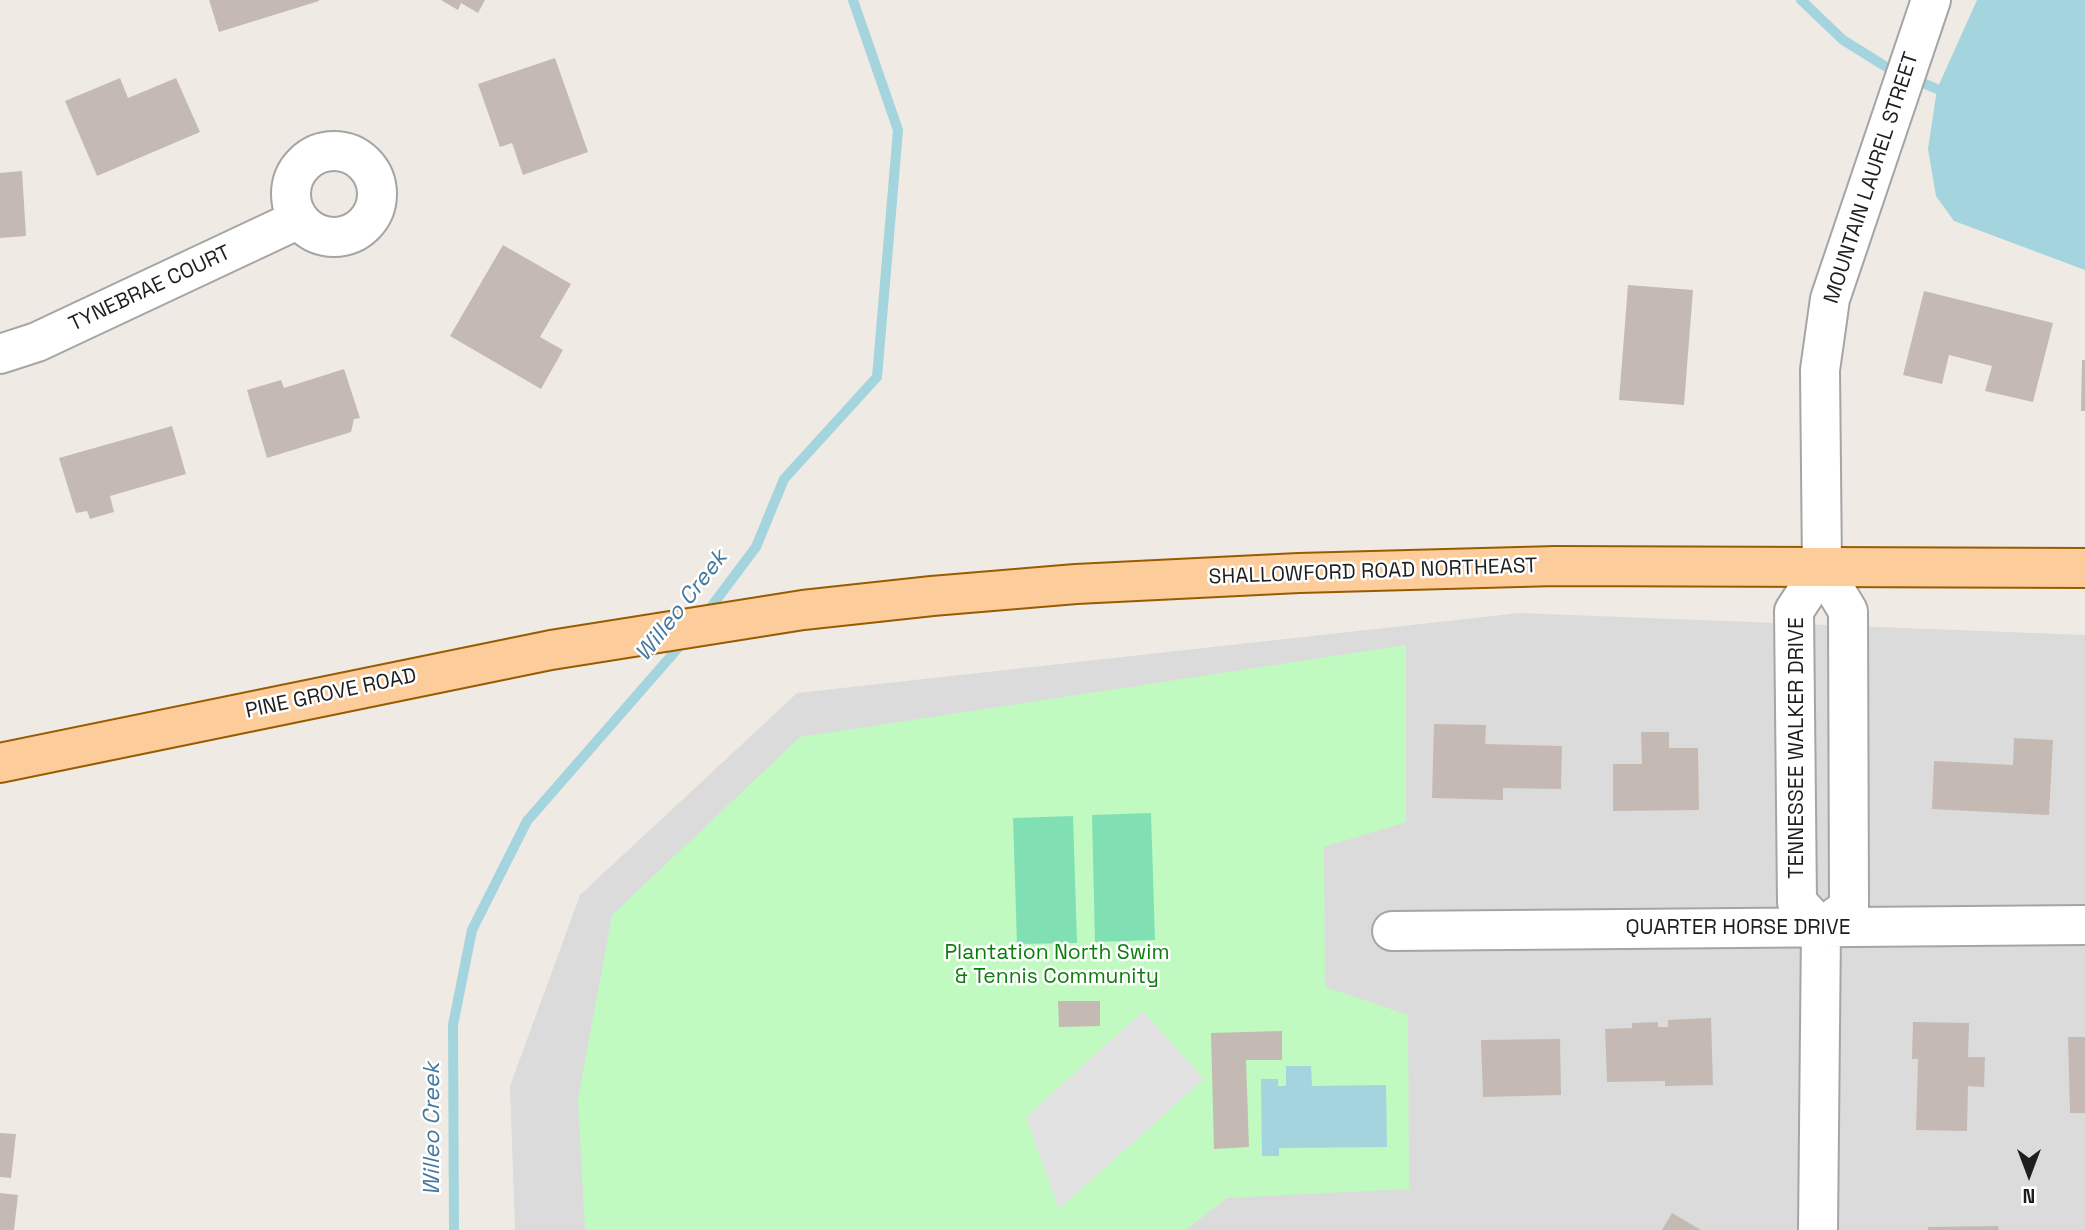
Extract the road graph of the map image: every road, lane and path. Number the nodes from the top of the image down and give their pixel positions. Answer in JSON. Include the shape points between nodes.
{"nodes":[{"id":1,"x":1931,"y":0,"type":"edge"},
{"id":2,"x":299,"y":219,"type":"dead end"},
{"id":3,"x":0,"y":354,"type":"edge"},
{"id":4,"x":1822,"y":568,"type":"junction"},
{"id":5,"x":2085,"y":568,"type":"edge"},
{"id":6,"x":663,"y":630,"type":"joint"},
{"id":7,"x":0,"y":763,"type":"edge"},
{"id":8,"x":2085,"y":925,"type":"edge"},
{"id":9,"x":1821,"y":928,"type":"junction"},
{"id":10,"x":1392,"y":931,"type":"dead end"},
{"id":11,"x":1818,"y":1230,"type":"edge"}],
"edges":[{"from":1,"to":4,"type":"street","name":"MOUNTAIN LAUREL STREET","via":[[1830,299],[1819,370]]},
{"from":2,"to":3,"type":"street","name":"TYNEBRAE COURT","via":[[37,342]]},
{"from":4,"to":5,"type":"main road","name":"SHALLOWFORD ROAD NORTHEAST"},
{"from":4,"to":6,"type":"main road","name":"SHALLOWFORD ROAD NORTHEAST","via":[[1556,566],[1076,584],[803,610]]},
{"from":4,"to":9,"type":"street","name":"TENNESSEE WALKER DRIVE","via":[[1794,611],[1797,902]]},
{"from":4,"to":9,"type":"street","via":[[1848,611],[1849,907]]},
{"from":6,"to":7,"type":"main road","name":"PINE GROVE ROAD"},
{"from":8,"to":9,"type":"street","name":"QUARTER HORSE DRIVE"},
{"from":9,"to":10,"type":"street","name":"QUARTER HORSE DRIVE"},
{"from":9,"to":11,"type":"street"}]}
